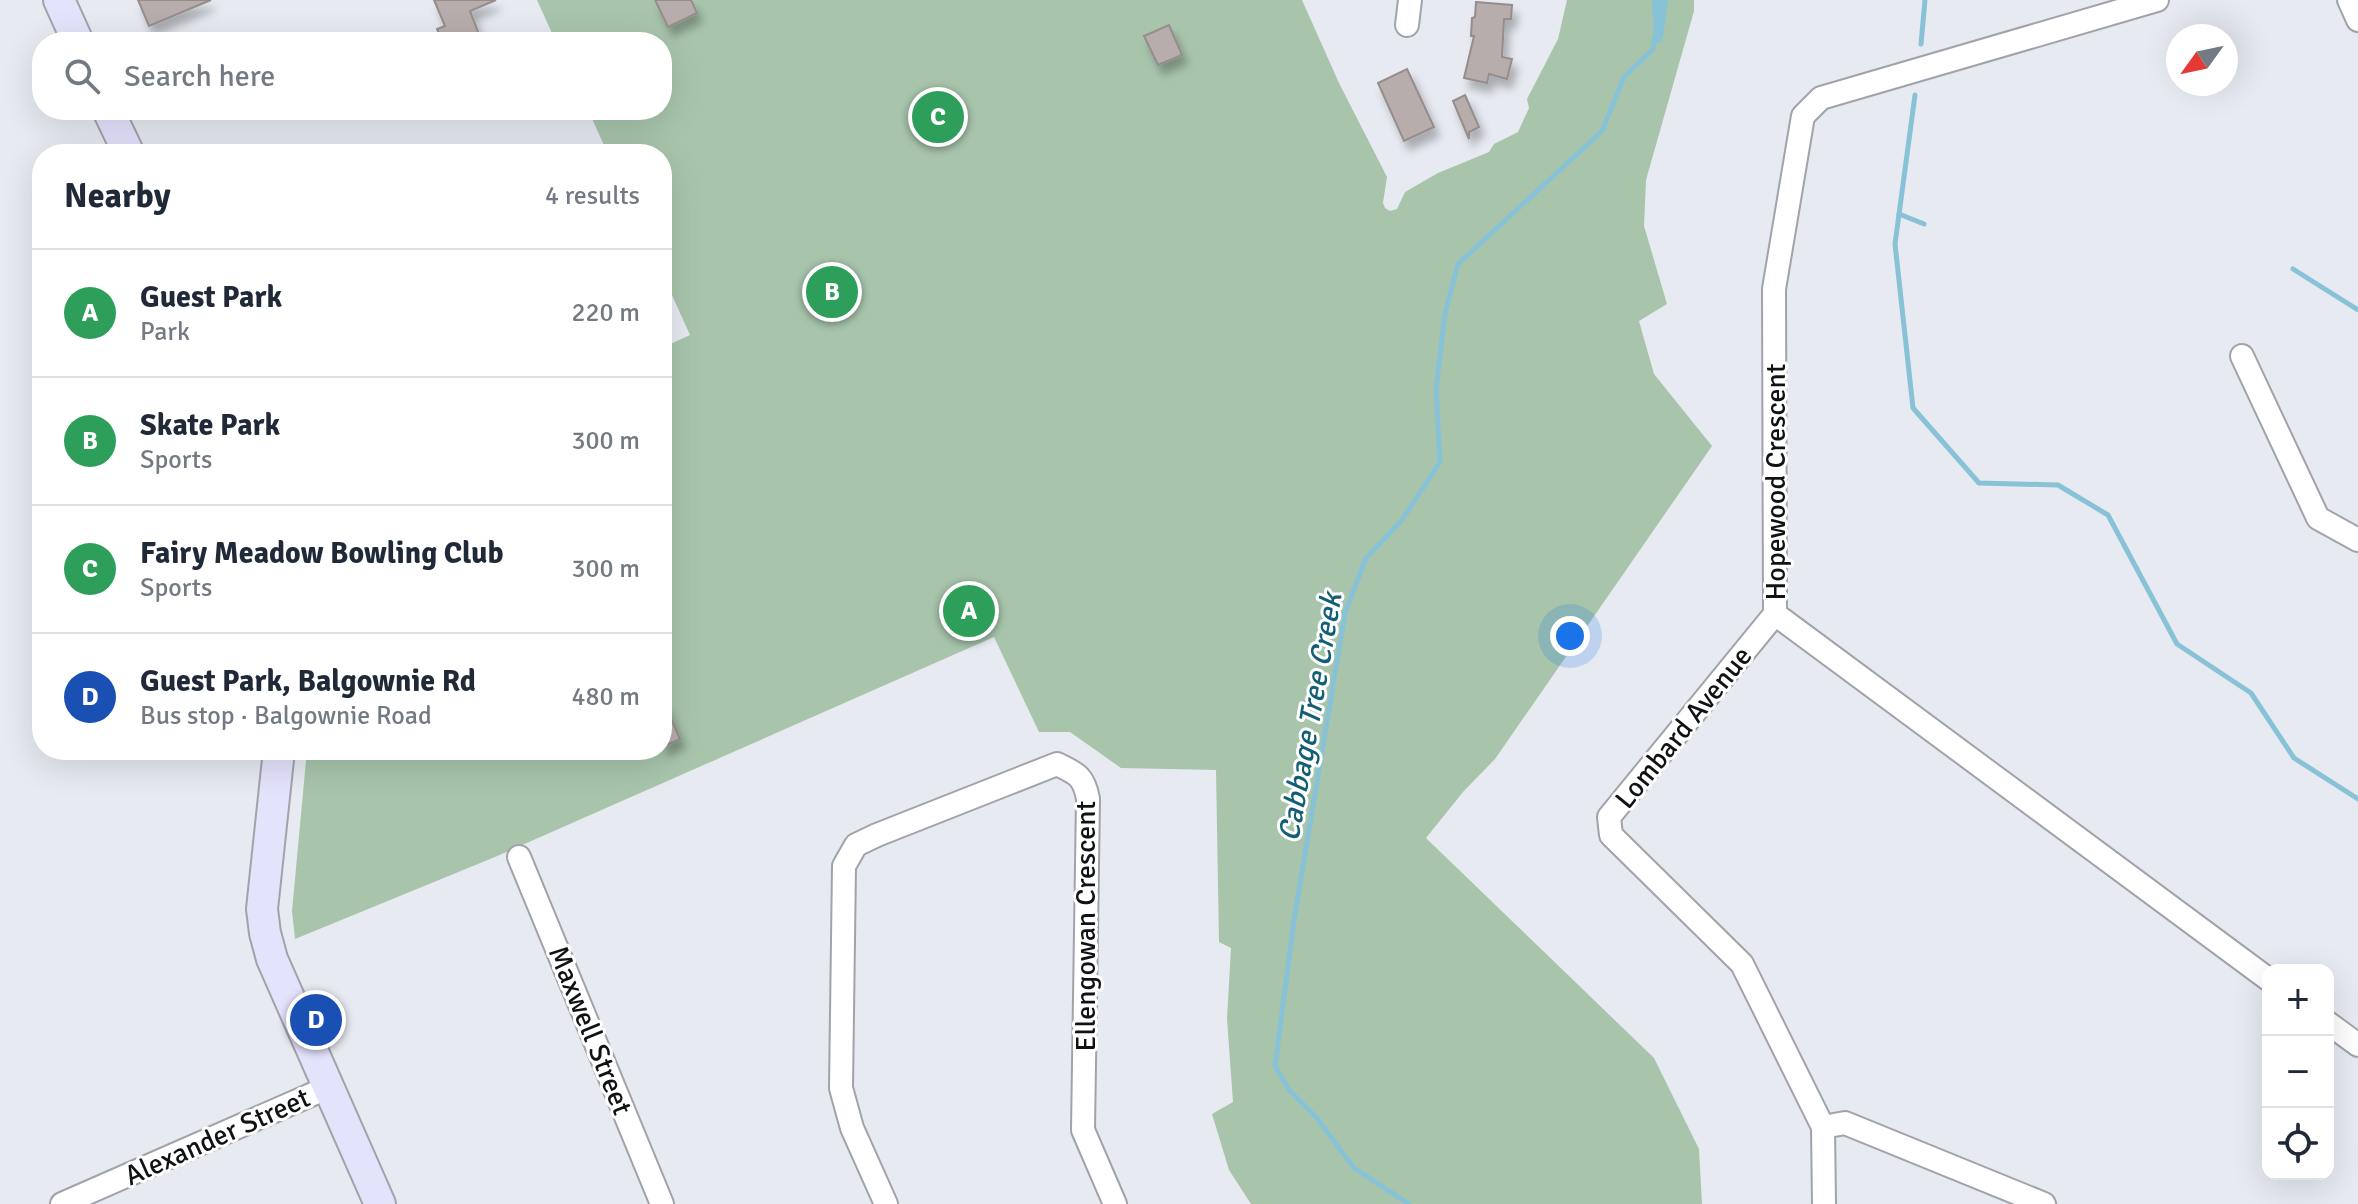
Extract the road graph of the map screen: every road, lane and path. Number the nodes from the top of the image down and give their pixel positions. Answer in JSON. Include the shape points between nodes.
{"nodes":[{"id":1,"x":59,"y":0,"type":"edge"},
{"id":2,"x":1410,"y":0,"type":"edge"},
{"id":3,"x":2157,"y":0,"type":"edge"},
{"id":4,"x":2349,"y":0,"type":"edge"},
{"id":5,"x":2358,"y":20,"type":"edge"},
{"id":6,"x":1407,"y":25,"type":"dead end"},
{"id":7,"x":73,"y":32,"type":"edge"},
{"id":8,"x":113,"y":120,"type":"edge"},
{"id":9,"x":124,"y":144,"type":"edge"},
{"id":10,"x":2242,"y":356,"type":"dead end"},
{"id":11,"x":2358,"y":540,"type":"edge"},
{"id":12,"x":1775,"y":614,"type":"junction"},
{"id":13,"x":278,"y":760,"type":"edge"},
{"id":14,"x":519,"y":857,"type":"dead end"},
{"id":15,"x":2262,"y":975,"type":"edge"},
{"id":16,"x":2334,"y":1027,"type":"edge"},
{"id":17,"x":2358,"y":1045,"type":"edge"},
{"id":18,"x":329,"y":1087,"type":"junction"},
{"id":19,"x":1823,"y":1127,"type":"junction"},
{"id":20,"x":68,"y":1203,"type":"edge"},
{"id":21,"x":380,"y":1204,"type":"edge"},
{"id":22,"x":662,"y":1204,"type":"edge"},
{"id":23,"x":886,"y":1204,"type":"edge"},
{"id":24,"x":1115,"y":1204,"type":"edge"},
{"id":25,"x":1824,"y":1204,"type":"edge"},
{"id":26,"x":2044,"y":1204,"type":"edge"}],
"edges":[{"from":1,"to":7,"type":"main road"},
{"from":2,"to":6,"type":"street"},
{"from":3,"to":12,"type":"street","name":"Hopewood Crescent","via":[[1821,98],[1803,116],[1774,289]]},
{"from":4,"to":5,"type":"street"},
{"from":8,"to":9,"type":"main road"},
{"from":10,"to":11,"type":"street","via":[[2318,518]]},
{"from":12,"to":15,"type":"street","name":"Hopewood Crescent"},
{"from":12,"to":19,"type":"street","name":"Lombard Avenue","via":[[1609,817],[1611,835],[1742,964]]},
{"from":13,"to":18,"type":"main road","via":[[262,909],[265,933]]},
{"from":14,"to":22,"type":"street","name":"Maxwell Street"},
{"from":16,"to":17,"type":"street"},
{"from":18,"to":20,"type":"street","name":"Alexander Street"},
{"from":18,"to":21,"type":"main road"},
{"from":19,"to":25,"type":"street","name":"Lombard Avenue"},
{"from":19,"to":26,"type":"street","via":[[1845,1123]]},
{"from":23,"to":24,"type":"street","name":"Ellengowan Crescent","via":[[852,1128],[841,1088],[844,866],[856,845],[1057,764],[1085,783],[1088,799],[1083,1130]]}]}
